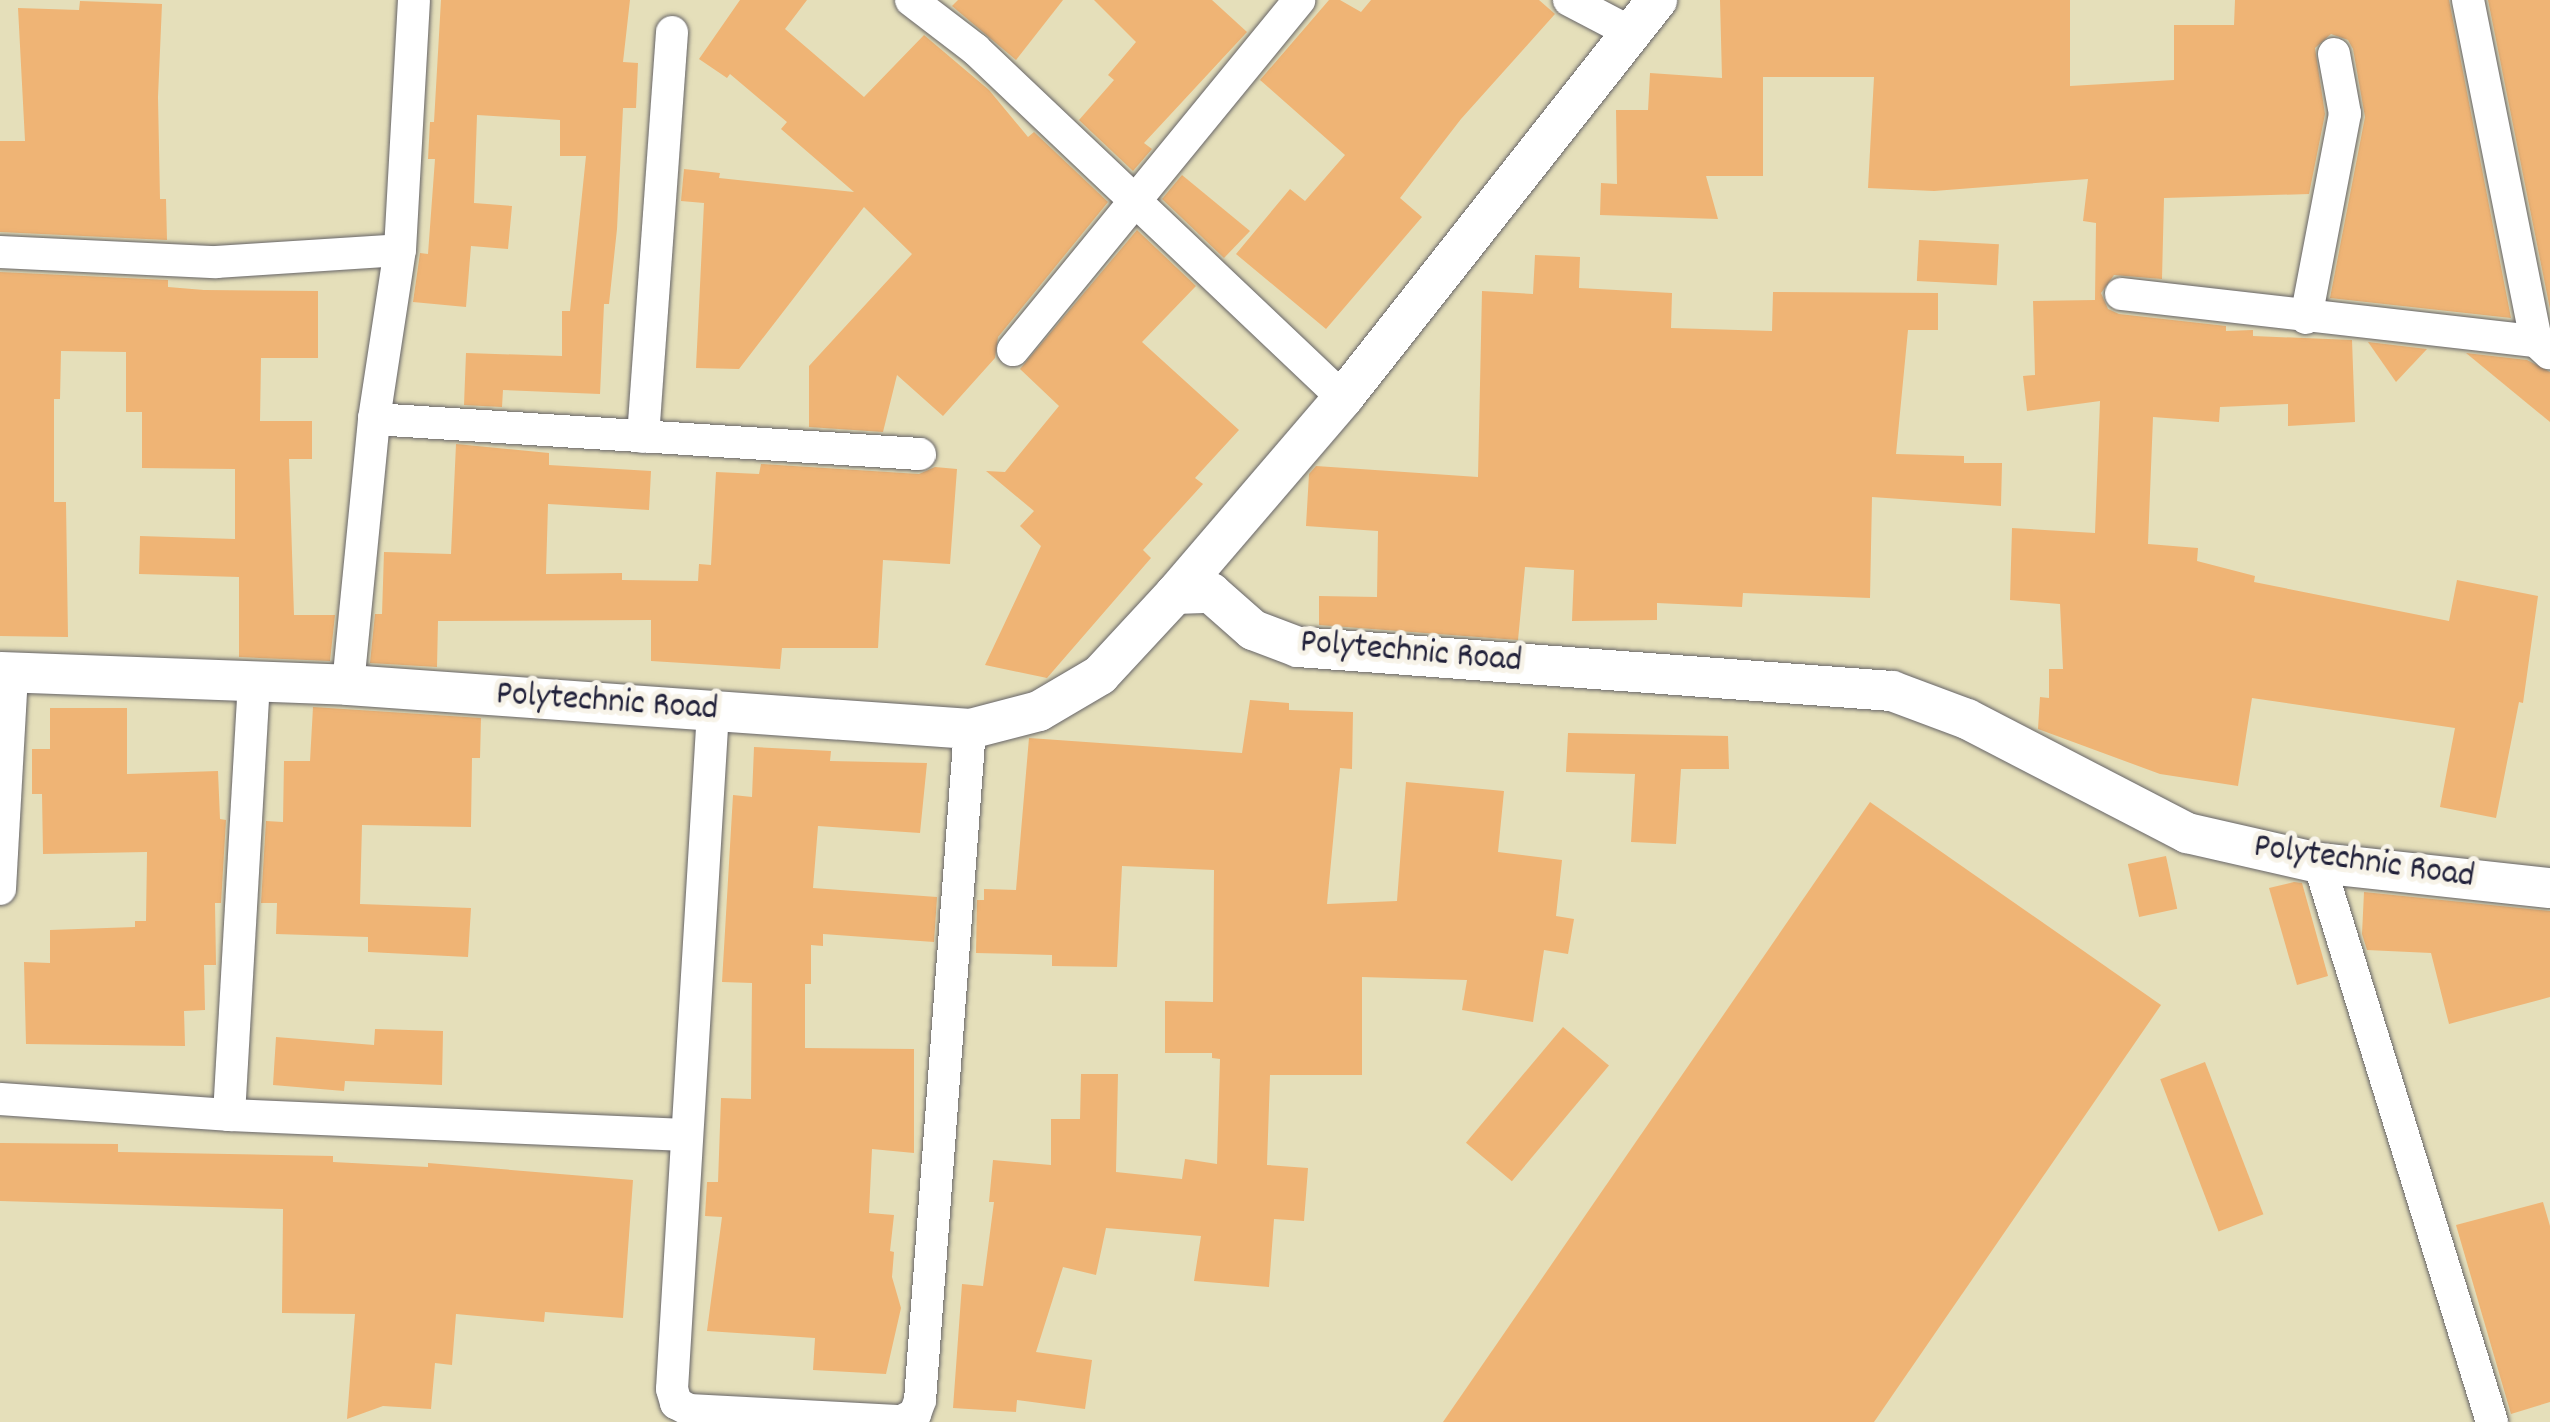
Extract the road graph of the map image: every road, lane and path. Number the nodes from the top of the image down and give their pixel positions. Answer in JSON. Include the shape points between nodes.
{"nodes":[{"id":1,"x":414,"y":0,"type":"edge"},
{"id":2,"x":910,"y":0,"type":"edge"},
{"id":3,"x":1298,"y":0,"type":"edge"},
{"id":4,"x":1570,"y":0,"type":"edge"},
{"id":5,"x":1656,"y":0,"type":"edge"},
{"id":6,"x":2468,"y":0,"type":"edge"},
{"id":7,"x":672,"y":32,"type":"dead end"},
{"id":8,"x":1632,"y":32,"type":"junction"},
{"id":9,"x":2334,"y":54,"type":"dead end"},
{"id":10,"x":1136,"y":198,"type":"junction"},
{"id":11,"x":400,"y":250,"type":"junction"},
{"id":12,"x":0,"y":252,"type":"edge"},
{"id":13,"x":2122,"y":294,"type":"dead end"},
{"id":14,"x":2306,"y":318,"type":"junction"},
{"id":15,"x":2543,"y":347,"type":"edge"},
{"id":16,"x":1013,"y":350,"type":"dead end"},
{"id":17,"x":1343,"y":398,"type":"junction"},
{"id":18,"x":374,"y":420,"type":"junction"},
{"id":19,"x":643,"y":437,"type":"junction"},
{"id":20,"x":920,"y":454,"type":"dead end"},
{"id":21,"x":1175,"y":594,"type":"junction"},
{"id":22,"x":6,"y":672,"type":"edge"},
{"id":23,"x":254,"y":681,"type":"junction"},
{"id":24,"x":348,"y":685,"type":"junction"},
{"id":25,"x":714,"y":711,"type":"junction"},
{"id":26,"x":970,"y":729,"type":"junction"},
{"id":27,"x":2319,"y":864,"type":"junction"},
{"id":28,"x":2550,"y":888,"type":"edge"},
{"id":29,"x":0,"y":889,"type":"edge"},
{"id":30,"x":0,"y":1099,"type":"edge"},
{"id":31,"x":229,"y":1116,"type":"junction"},
{"id":32,"x":687,"y":1134,"type":"junction"},
{"id":33,"x":2492,"y":1422,"type":"edge"}],
"edges":[{"from":1,"to":11,"type":"street"},
{"from":2,"to":10,"type":"street","via":[[975,49]]},
{"from":3,"to":10,"type":"street"},
{"from":4,"to":8,"type":"street"},
{"from":5,"to":8,"type":"street"},
{"from":6,"to":15,"type":"street"},
{"from":7,"to":19,"type":"street"},
{"from":8,"to":17,"type":"street"},
{"from":9,"to":14,"type":"street","via":[[2345,114]]},
{"from":10,"to":16,"type":"street"},
{"from":10,"to":17,"type":"street"},
{"from":11,"to":12,"type":"street","via":[[216,262]]},
{"from":11,"to":18,"type":"street"},
{"from":13,"to":14,"type":"street"},
{"from":14,"to":15,"type":"street"},
{"from":17,"to":21,"type":"street"},
{"from":18,"to":19,"type":"street"},
{"from":18,"to":24,"type":"street"},
{"from":19,"to":20,"type":"street"},
{"from":21,"to":26,"type":"street","name":"Polytechnic Road","via":[[1100,675],[1039,711]]},
{"from":21,"to":27,"type":"street","name":"Polytechnic Road","via":[[1211,593],[1253,630],[1298,647],[1892,691],[1967,720],[2187,833]]},
{"from":22,"to":23,"type":"street","name":"Polytechnic Road"},
{"from":22,"to":29,"type":"street"},
{"from":23,"to":24,"type":"street","name":"Polytechnic Road"},
{"from":23,"to":31,"type":"street"},
{"from":24,"to":25,"type":"street","name":"Polytechnic Road"},
{"from":25,"to":26,"type":"street","name":"Polytechnic Road"},
{"from":25,"to":32,"type":"street"},
{"from":26,"to":32,"type":"street","via":[[915,1414],[902,1421],[689,1410],[676,1403]]},
{"from":27,"to":28,"type":"street","name":"Polytechnic Road"},
{"from":27,"to":33,"type":"street"},
{"from":30,"to":31,"type":"street"},
{"from":31,"to":32,"type":"street"}]}
